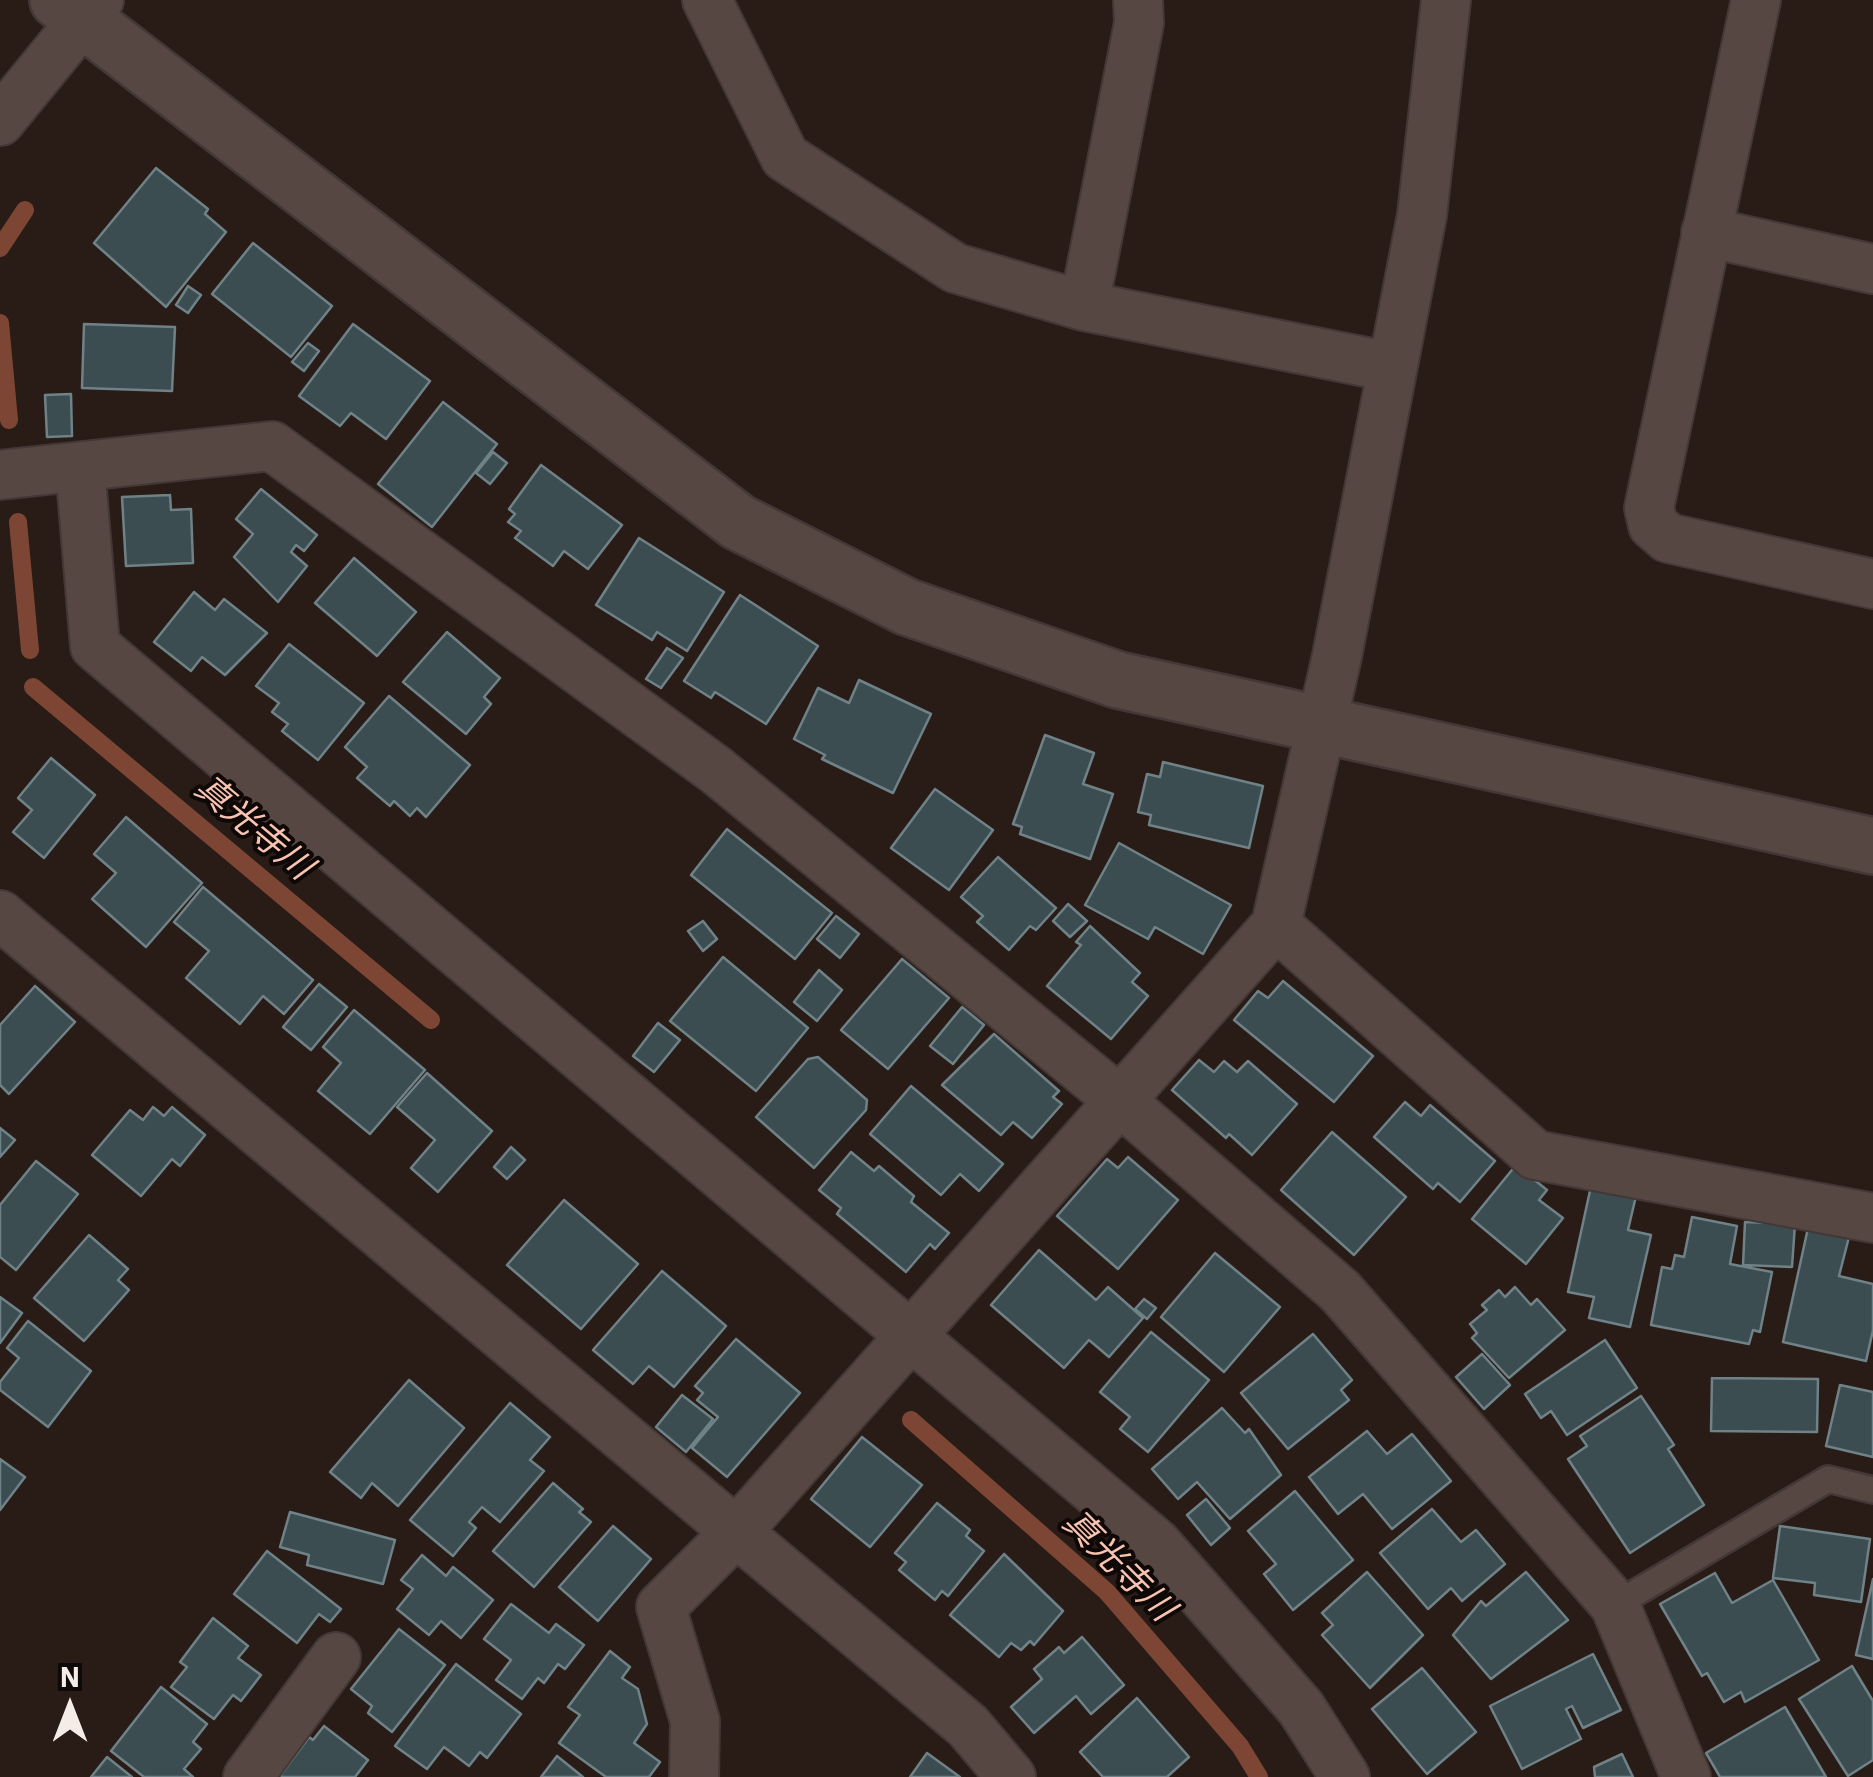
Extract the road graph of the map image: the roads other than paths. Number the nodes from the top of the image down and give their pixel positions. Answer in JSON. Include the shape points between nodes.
{"nodes":[{"id":1,"x":708,"y":0,"type":"edge"},
{"id":2,"x":1138,"y":0,"type":"edge"},
{"id":3,"x":1446,"y":0,"type":"edge"},
{"id":4,"x":1756,"y":0,"type":"edge"},
{"id":5,"x":80,"y":7,"type":"edge"},
{"id":6,"x":0,"y":122,"type":"edge"},
{"id":7,"x":1706,"y":232,"type":"junction"},
{"id":8,"x":1873,"y":269,"type":"edge"},
{"id":9,"x":1084,"y":306,"type":"junction"},
{"id":10,"x":1391,"y":367,"type":"junction"},
{"id":11,"x":80,"y":467,"type":"junction"},
{"id":12,"x":0,"y":475,"type":"edge"},
{"id":13,"x":1873,"y":584,"type":"edge"},
{"id":14,"x":1320,"y":722,"type":"junction"},
{"id":15,"x":1873,"y":846,"type":"edge"},
{"id":16,"x":0,"y":914,"type":"edge"},
{"id":17,"x":1276,"y":924,"type":"junction"},
{"id":18,"x":1118,"y":1100,"type":"junction"},
{"id":19,"x":1873,"y":1218,"type":"edge"},
{"id":20,"x":909,"y":1336,"type":"junction"},
{"id":21,"x":1873,"y":1490,"type":"edge"},
{"id":22,"x":738,"y":1530,"type":"junction"},
{"id":23,"x":1615,"y":1605,"type":"junction"},
{"id":24,"x":336,"y":1657,"type":"dead end"},
{"id":25,"x":248,"y":1777,"type":"edge"},
{"id":26,"x":694,"y":1777,"type":"edge"},
{"id":27,"x":1011,"y":1777,"type":"edge"},
{"id":28,"x":1345,"y":1777,"type":"edge"},
{"id":29,"x":1686,"y":1777,"type":"edge"}],
"edges":[{"from":1,"to":9,"type":"street","via":[[785,157],[955,268]]},
{"from":2,"to":9,"type":"street"},
{"from":3,"to":10,"type":"street","via":[[1422,215]]},
{"from":4,"to":7,"type":"street"},
{"from":5,"to":6,"type":"street"},
{"from":5,"to":14,"type":"street","via":[[738,522],[907,607],[1100,674]]},
{"from":7,"to":8,"type":"street"},
{"from":7,"to":13,"type":"street","via":[[1648,508],[1652,525],[1668,538]]},
{"from":9,"to":10,"type":"street"},
{"from":10,"to":14,"type":"street"},
{"from":11,"to":12,"type":"street"},
{"from":11,"to":18,"type":"street","via":[[272,446],[716,770]]},
{"from":11,"to":20,"type":"street","via":[[96,646]]},
{"from":14,"to":15,"type":"street"},
{"from":14,"to":17,"type":"street"},
{"from":16,"to":22,"type":"street"},
{"from":17,"to":18,"type":"street"},
{"from":17,"to":19,"type":"street","via":[[1535,1155]]},
{"from":18,"to":20,"type":"street"},
{"from":18,"to":23,"type":"street","via":[[1340,1291]]},
{"from":20,"to":22,"type":"street"},
{"from":20,"to":28,"type":"street","via":[[1156,1542],[1301,1708]]},
{"from":21,"to":23,"type":"lane","via":[[1828,1480]]},
{"from":22,"to":26,"type":"street","via":[[661,1607],[696,1722]]},
{"from":22,"to":27,"type":"street","via":[[968,1726]]},
{"from":23,"to":29,"type":"street"},
{"from":24,"to":25,"type":"street"}]}
